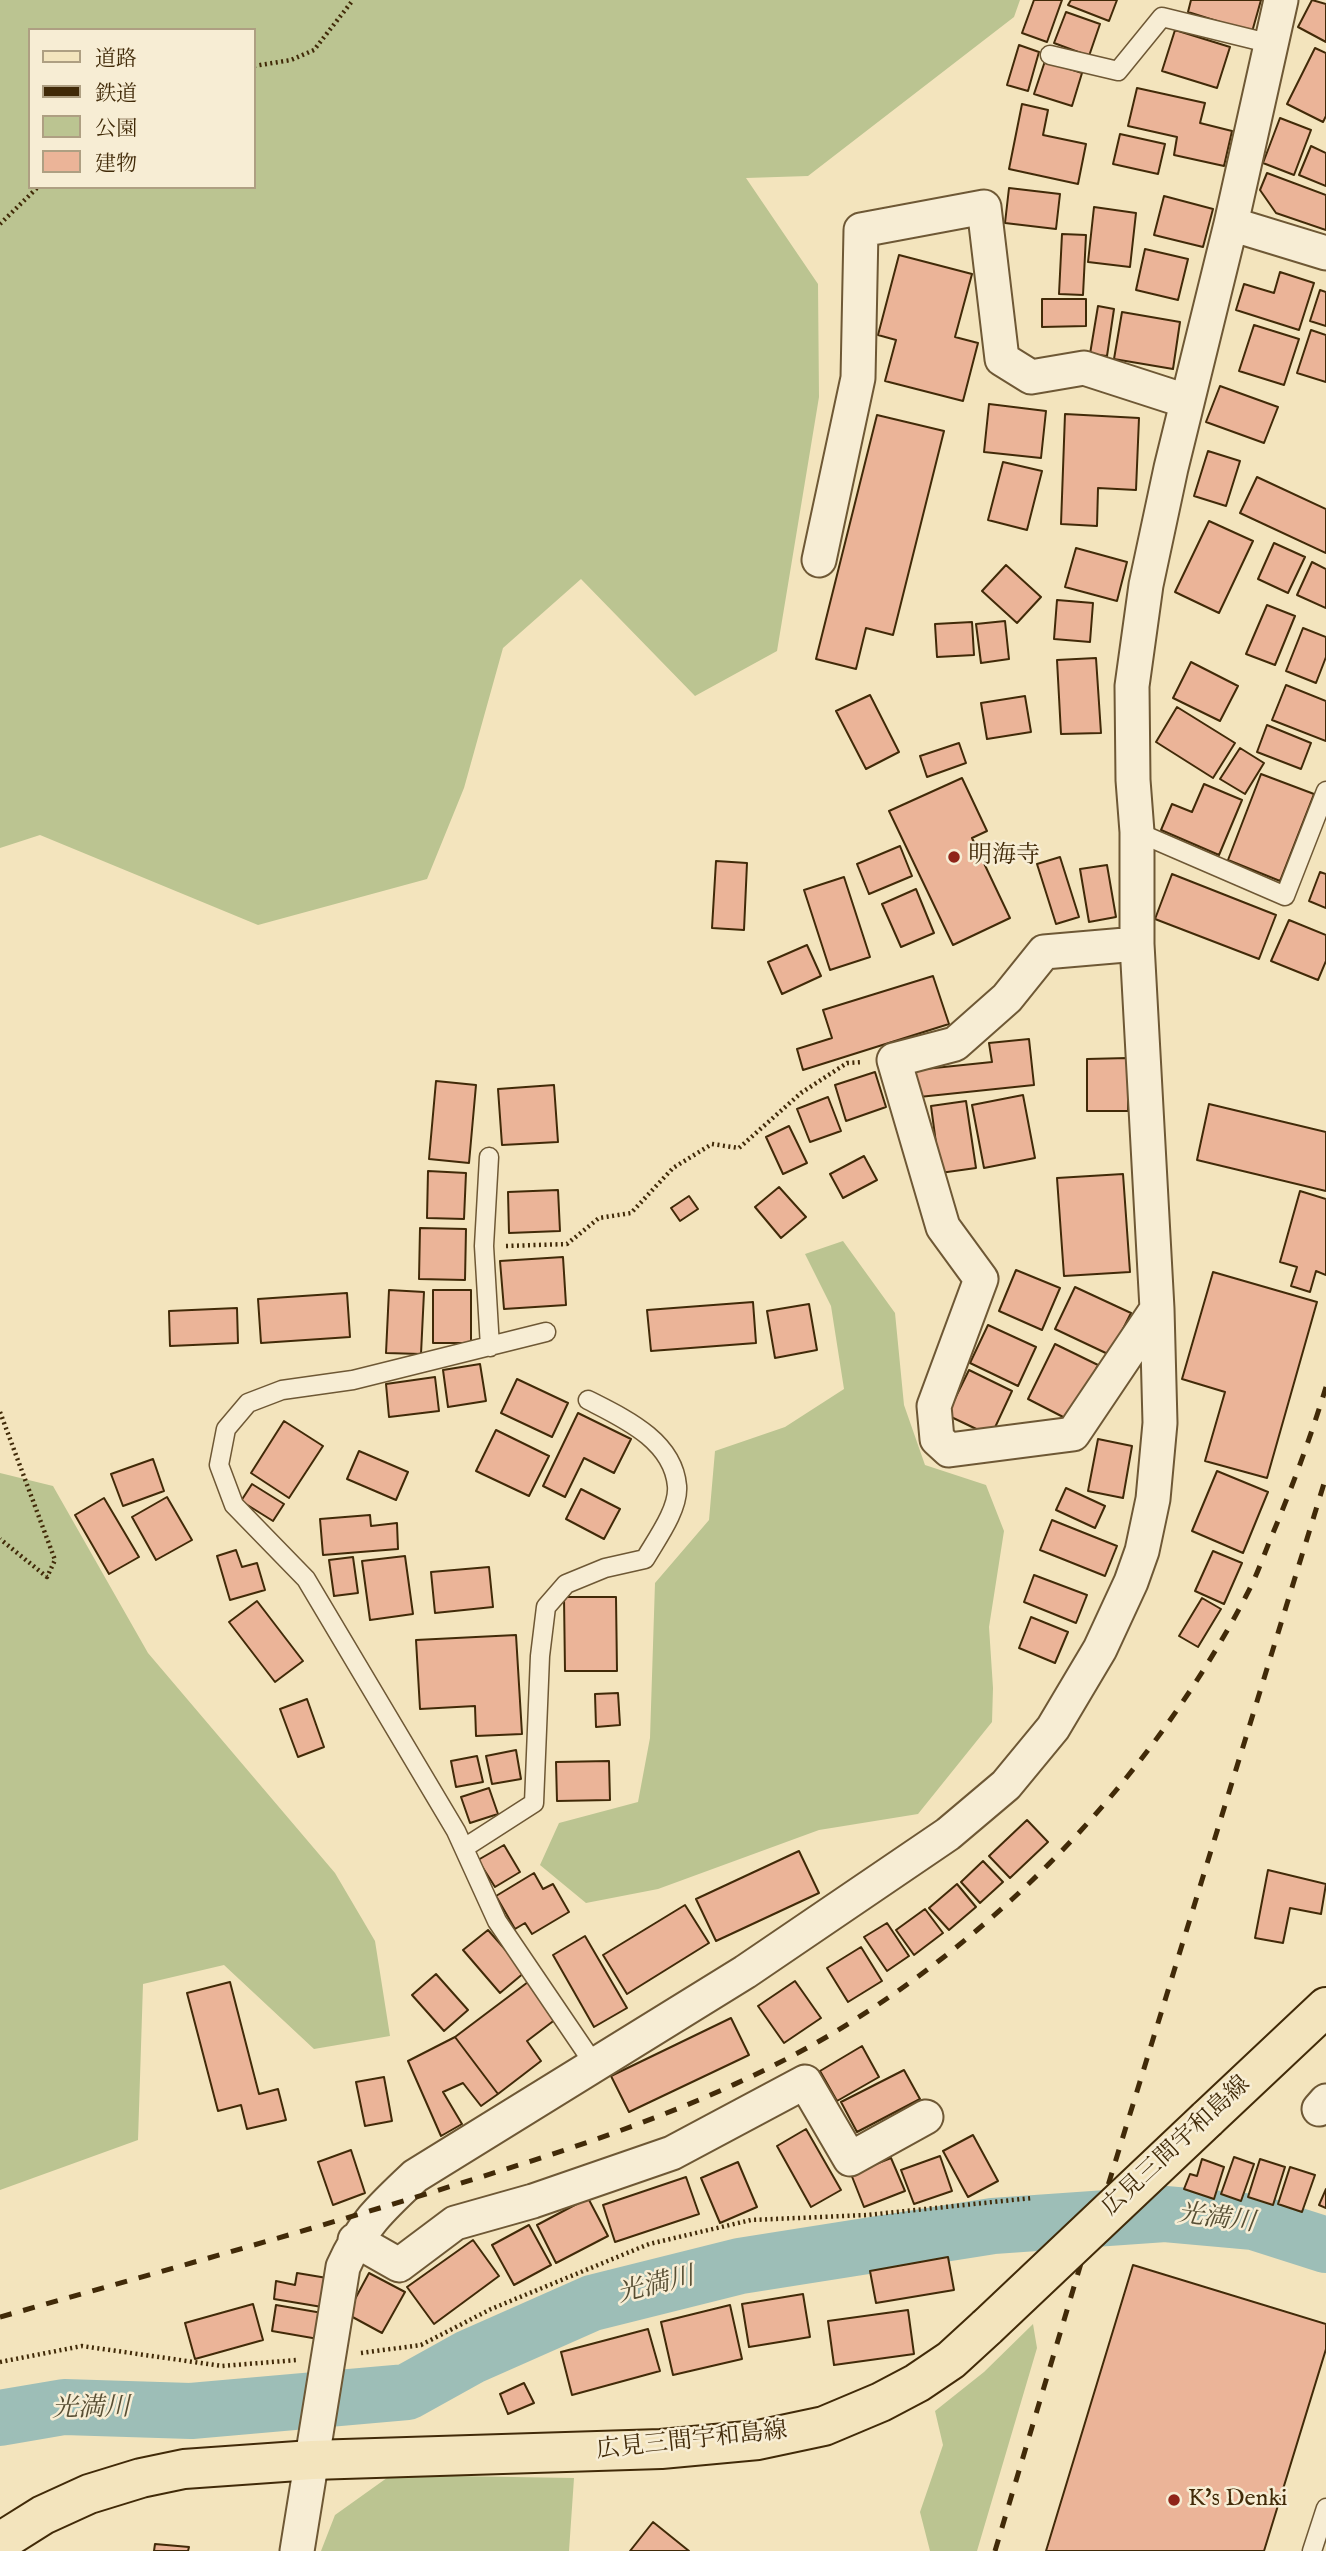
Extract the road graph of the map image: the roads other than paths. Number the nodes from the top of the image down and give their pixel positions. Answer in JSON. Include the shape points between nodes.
{"nodes":[{"id":1,"x":1282,"y":0,"type":"edge"},
{"id":2,"x":1272,"y":44,"type":"junction"},
{"id":3,"x":1050,"y":55,"type":"dead end"},
{"id":4,"x":1231,"y":224,"type":"junction"},
{"id":5,"x":1326,"y":253,"type":"edge"},
{"id":6,"x":1186,"y":401,"type":"junction"},
{"id":7,"x":819,"y":560,"type":"dead end"},
{"id":8,"x":1326,"y":791,"type":"edge"},
{"id":9,"x":1137,"y":832,"type":"junction"},
{"id":10,"x":1138,"y":944,"type":"junction"},
{"id":11,"x":489,"y":1157,"type":"dead end"},
{"id":12,"x":1157,"y":1309,"type":"junction"},
{"id":13,"x":546,"y":1332,"type":"dead end"},
{"id":14,"x":490,"y":1348,"type":"junction"},
{"id":15,"x":588,"y":1399,"type":"dead end"},
{"id":16,"x":464,"y":1848,"type":"junction"},
{"id":17,"x":1326,"y":2007,"type":"edge"},
{"id":18,"x":594,"y":2064,"type":"junction"},
{"id":19,"x":926,"y":2117,"type":"dead end"},
{"id":20,"x":355,"y":2240,"type":"junction"},
{"id":21,"x":312,"y":2460,"type":"junction"},
{"id":22,"x":1326,"y":2508,"type":"edge"},
{"id":23,"x":0,"y":2542,"type":"edge"},
{"id":24,"x":296,"y":2551,"type":"edge"},
{"id":25,"x":1312,"y":2551,"type":"edge"}],
"edges":[{"from":1,"to":2,"type":"street"},
{"from":2,"to":3,"type":"lane","via":[[1162,17],[1118,71]]},
{"from":2,"to":4,"type":"street"},
{"from":4,"to":5,"type":"street"},
{"from":4,"to":6,"type":"street"},
{"from":6,"to":7,"type":"street","via":[[1084,368],[1031,377],[1002,359],[984,207],[861,230],[858,378]]},
{"from":6,"to":9,"type":"street","via":[[1146,584],[1132,686]]},
{"from":8,"to":9,"type":"lane","via":[[1285,896]]},
{"from":9,"to":10,"type":"street"},
{"from":10,"to":12,"type":"street"},
{"from":10,"to":12,"type":"street","via":[[1044,952],[1007,998],[955,1044],[894,1060],[943,1227],[981,1279],[934,1406],[937,1439],[950,1450],[1073,1434]]},
{"from":11,"to":14,"type":"lane","via":[[484,1246]]},
{"from":12,"to":18,"type":"street","via":[[1160,1423],[1153,1499],[1142,1551],[1100,1650],[1053,1728],[1006,1785],[948,1834],[780,1949]]},
{"from":13,"to":14,"type":"lane"},
{"from":14,"to":16,"type":"lane","via":[[353,1380],[282,1390],[248,1403],[226,1429],[219,1465],[234,1505],[306,1579]]},
{"from":15,"to":16,"type":"lane","via":[[633,1424],[666,1453],[678,1487],[671,1515],[645,1559],[566,1584],[546,1607],[534,1803]]},
{"from":16,"to":18,"type":"lane","via":[[497,1920]]},
{"from":17,"to":21,"type":"main road","name":"広見三間宇和島線","bridge":true,"via":[[951,2360],[881,2402],[824,2427],[758,2440],[661,2449]]},
{"from":18,"to":20,"type":"street","via":[[415,2176],[379,2209]]},
{"from":19,"to":20,"type":"street","via":[[850,2159],[805,2082],[672,2153],[455,2223],[399,2264]]},
{"from":20,"to":21,"type":"street","via":[[343,2267]]},
{"from":21,"to":23,"type":"main road","name":"広見三間宇和島線","via":[[184,2469],[141,2478],[89,2494]]},
{"from":21,"to":24,"type":"street"},
{"from":22,"to":25,"type":"lane"}]}
